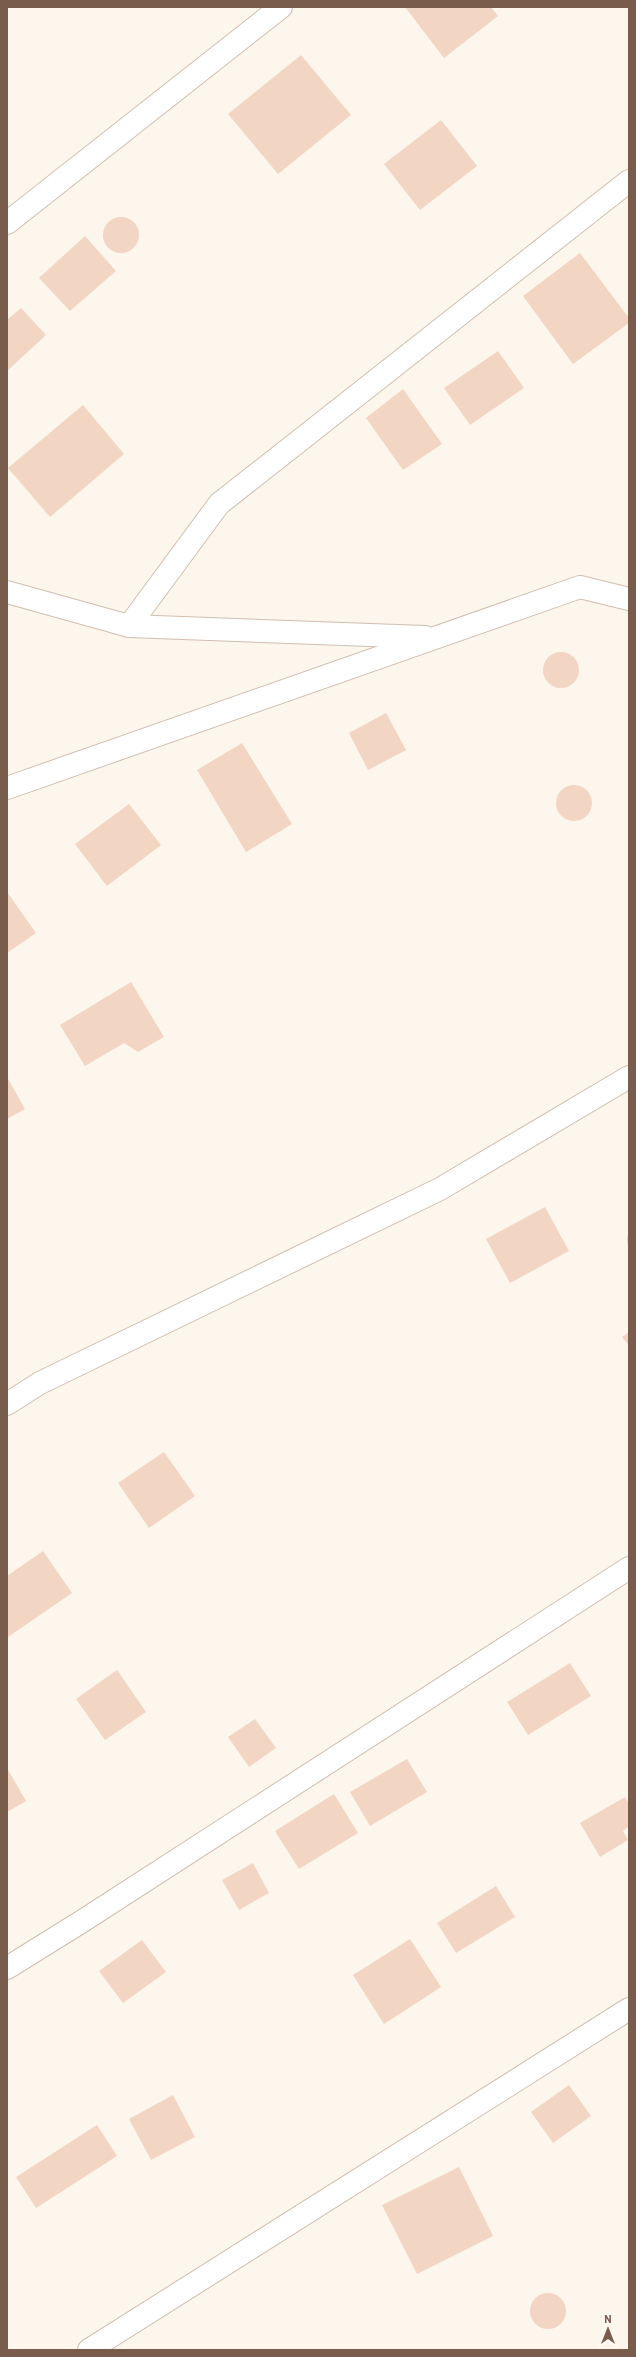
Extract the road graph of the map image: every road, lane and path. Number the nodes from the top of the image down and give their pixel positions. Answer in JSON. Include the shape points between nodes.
{"nodes":[{"id":1,"x":281,"y":7,"type":"edge"},
{"id":2,"x":629,"y":181,"type":"edge"},
{"id":3,"x":7,"y":222,"type":"edge"},
{"id":4,"x":7,"y":592,"type":"edge"},
{"id":5,"x":629,"y":599,"type":"edge"},
{"id":6,"x":129,"y":626,"type":"junction"},
{"id":7,"x":438,"y":637,"type":"junction"},
{"id":8,"x":7,"y":788,"type":"edge"},
{"id":9,"x":629,"y":1077,"type":"edge"},
{"id":10,"x":7,"y":1404,"type":"edge"},
{"id":11,"x":629,"y":1568,"type":"edge"},
{"id":12,"x":7,"y":1968,"type":"edge"},
{"id":13,"x":629,"y":2009,"type":"edge"},
{"id":14,"x":89,"y":2350,"type":"edge"}],
"edges":[{"from":1,"to":3,"type":"street"},
{"from":2,"to":6,"type":"street","via":[[219,504]]},
{"from":4,"to":6,"type":"street"},
{"from":5,"to":7,"type":"street","via":[[580,587]]},
{"from":6,"to":7,"type":"street"},
{"from":7,"to":8,"type":"street"},
{"from":9,"to":10,"type":"street","via":[[440,1189],[40,1383]]},
{"from":11,"to":12,"type":"street"},
{"from":13,"to":14,"type":"street"}]}
